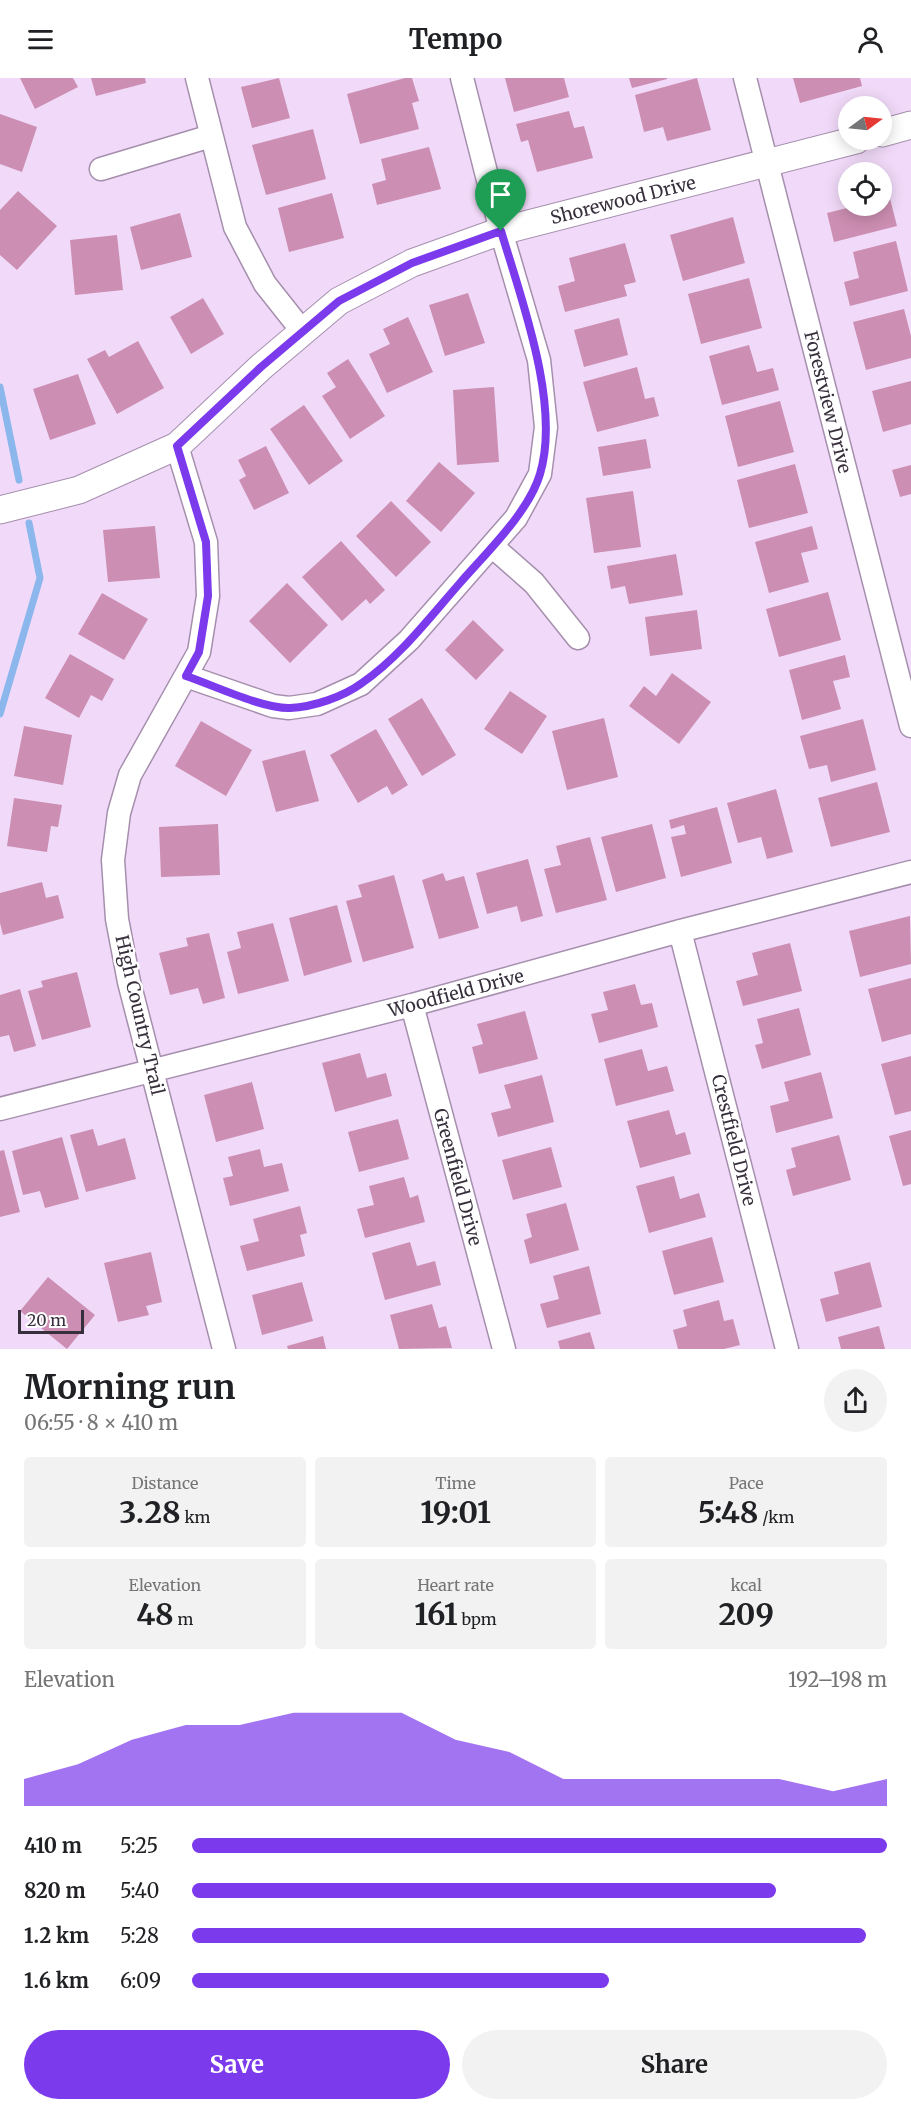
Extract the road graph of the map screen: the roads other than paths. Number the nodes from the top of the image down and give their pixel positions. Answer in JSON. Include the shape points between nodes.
{"nodes":[{"id":1,"x":197,"y":78,"type":"edge"},
{"id":2,"x":462,"y":78,"type":"edge"},
{"id":3,"x":745,"y":78,"type":"edge"},
{"id":4,"x":911,"y":125,"type":"edge"},
{"id":5,"x":892,"y":130,"type":"edge"},
{"id":6,"x":211,"y":136,"type":"junction"},
{"id":7,"x":838,"y":144,"type":"edge"},
{"id":8,"x":767,"y":162,"type":"junction"},
{"id":9,"x":101,"y":169,"type":"dead end"},
{"id":10,"x":501,"y":231,"type":"junction"},
{"id":11,"x":303,"y":332,"type":"junction"},
{"id":12,"x":177,"y":446,"type":"junction"},
{"id":13,"x":0,"y":510,"type":"edge"},
{"id":14,"x":492,"y":546,"type":"junction"},
{"id":15,"x":578,"y":638,"type":"dead end"},
{"id":16,"x":186,"y":676,"type":"junction"},
{"id":17,"x":911,"y":726,"type":"edge"},
{"id":18,"x":911,"y":872,"type":"edge"},
{"id":19,"x":680,"y":931,"type":"junction"},
{"id":20,"x":412,"y":1005,"type":"junction"},
{"id":21,"x":153,"y":1072,"type":"junction"},
{"id":22,"x":0,"y":1109,"type":"edge"},
{"id":23,"x":224,"y":1349,"type":"edge"},
{"id":24,"x":504,"y":1349,"type":"edge"},
{"id":25,"x":787,"y":1349,"type":"edge"}],
"edges":[{"from":1,"to":6,"type":"street"},
{"from":2,"to":10,"type":"street"},
{"from":3,"to":8,"type":"street","name":"Forestview Drive"},
{"from":4,"to":5,"type":"street"},
{"from":6,"to":9,"type":"street"},
{"from":6,"to":11,"type":"street","via":[[235,226],[265,284]]},
{"from":7,"to":8,"type":"street","name":"Shorewood Drive"},
{"from":8,"to":10,"type":"street","name":"Shorewood Drive"},
{"from":8,"to":17,"type":"street","name":"Forestview Drive"},
{"from":10,"to":11,"type":"street","name":"Shorewood Drive","via":[[412,263],[339,301]]},
{"from":10,"to":14,"type":"street","via":[[539,360],[546,427],[540,474],[516,518]]},
{"from":11,"to":12,"type":"street","name":"Shorewood Drive"},
{"from":12,"to":13,"type":"street","name":"Shorewood Drive","via":[[79,490]]},
{"from":12,"to":16,"type":"street","name":"High Country Trail","via":[[206,542],[208,596],[199,652]]},
{"from":14,"to":15,"type":"street","via":[[534,583]]},
{"from":14,"to":16,"type":"street","via":[[409,640],[362,684],[317,704],[273,706]]},
{"from":16,"to":21,"type":"street","name":"High Country Trail","via":[[130,775],[113,860],[117,919]]},
{"from":18,"to":19,"type":"street","name":"Woodfield Drive"},
{"from":19,"to":20,"type":"street","name":"Woodfield Drive"},
{"from":19,"to":25,"type":"street","name":"Crestfield Drive"},
{"from":20,"to":21,"type":"street","name":"Woodfield Drive"},
{"from":20,"to":24,"type":"street","name":"Greenfield Drive"},
{"from":21,"to":22,"type":"street","name":"Woodfield Drive"},
{"from":21,"to":23,"type":"street","name":"High Country Trail"}]}
